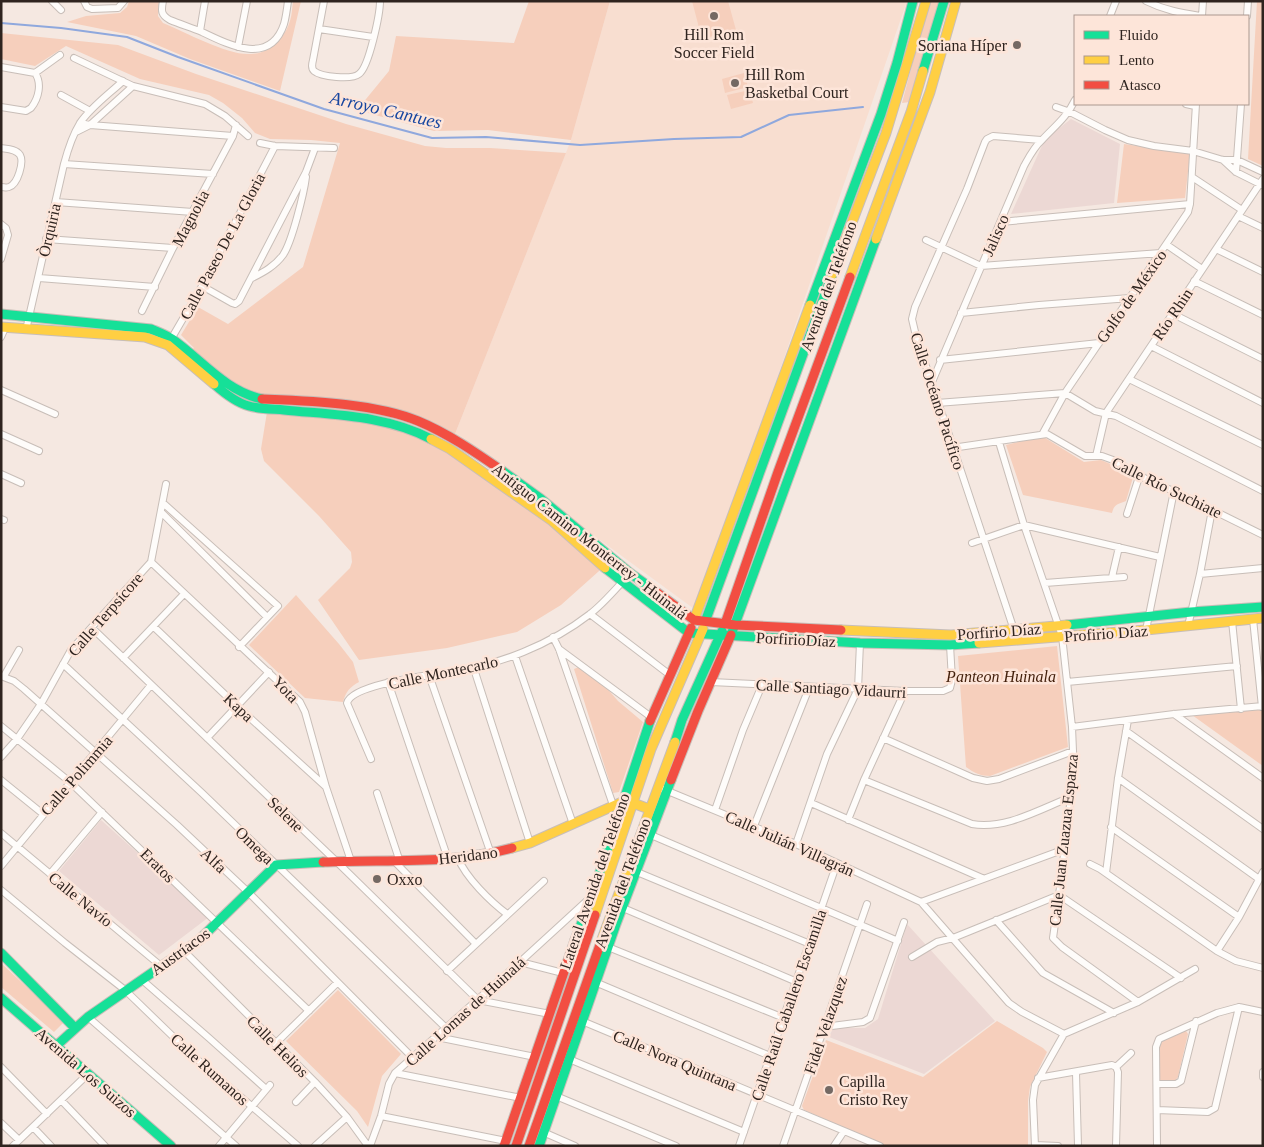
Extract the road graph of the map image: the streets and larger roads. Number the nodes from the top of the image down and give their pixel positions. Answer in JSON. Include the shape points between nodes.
{"nodes":[{"id":1,"x":52,"y":1,"type":"edge"},
{"id":2,"x":84,"y":1,"type":"edge"},
{"id":3,"x":124,"y":1,"type":"edge"},
{"id":4,"x":163,"y":1,"type":"edge"},
{"id":5,"x":205,"y":1,"type":"edge"},
{"id":6,"x":247,"y":1,"type":"edge"},
{"id":7,"x":288,"y":1,"type":"edge"},
{"id":8,"x":324,"y":1,"type":"edge"},
{"id":9,"x":913,"y":1,"type":"edge"},
{"id":10,"x":926,"y":1,"type":"edge"},
{"id":11,"x":956,"y":1,"type":"edge"},
{"id":12,"x":1116,"y":1,"type":"edge"},
{"id":13,"x":1146,"y":1,"type":"edge"},
{"id":14,"x":1203,"y":1,"type":"edge"},
{"id":15,"x":1248,"y":1,"type":"edge"},
{"id":16,"x":381,"y":2,"type":"edge"},
{"id":17,"x":943,"y":5,"type":"edge"},
{"id":18,"x":61,"y":10,"type":"dead end"},
{"id":19,"x":953,"y":11,"type":"junction"},
{"id":20,"x":1110,"y":15,"type":"edge"},
{"id":21,"x":1195,"y":15,"type":"edge"},
{"id":22,"x":1201,"y":15,"type":"edge"},
{"id":23,"x":1247,"y":15,"type":"edge"},
{"id":24,"x":319,"y":29,"type":"junction"},
{"id":25,"x":200,"y":31,"type":"junction"},
{"id":26,"x":373,"y":37,"type":"junction"},
{"id":27,"x":238,"y":47,"type":"junction"},
{"id":28,"x":60,"y":55,"type":"dead end"},
{"id":29,"x":74,"y":58,"type":"dead end"},
{"id":30,"x":1,"y":68,"type":"edge"},
{"id":31,"x":35,"y":72,"type":"junction"},
{"id":32,"x":123,"y":81,"type":"junction"},
{"id":33,"x":133,"y":86,"type":"junction"},
{"id":34,"x":62,"y":95,"type":"dead end"},
{"id":35,"x":1074,"y":102,"type":"edge"},
{"id":36,"x":1195,"y":105,"type":"edge"},
{"id":37,"x":1241,"y":105,"type":"edge"},
{"id":38,"x":1,"y":107,"type":"edge"},
{"id":39,"x":895,"y":107,"type":"junction"},
{"id":40,"x":1056,"y":107,"type":"dead end"},
{"id":41,"x":90,"y":111,"type":"junction"},
{"id":42,"x":911,"y":112,"type":"junction"},
{"id":43,"x":1070,"y":112,"type":"junction"},
{"id":44,"x":922,"y":114,"type":"junction"},
{"id":45,"x":80,"y":123,"type":"junction"},
{"id":46,"x":90,"y":125,"type":"junction"},
{"id":47,"x":236,"y":126,"type":"junction"},
{"id":48,"x":905,"y":128,"type":"junction"},
{"id":49,"x":76,"y":132,"type":"junction"},
{"id":50,"x":915,"y":133,"type":"junction"},
{"id":51,"x":233,"y":136,"type":"junction"},
{"id":52,"x":248,"y":136,"type":"dead end"},
{"id":53,"x":1041,"y":140,"type":"junction"},
{"id":54,"x":260,"y":143,"type":"dead end"},
{"id":55,"x":275,"y":146,"type":"junction"},
{"id":56,"x":1,"y":148,"type":"edge"},
{"id":57,"x":315,"y":148,"type":"junction"},
{"id":58,"x":334,"y":148,"type":"dead end"},
{"id":59,"x":1193,"y":151,"type":"junction"},
{"id":60,"x":1223,"y":160,"type":"junction"},
{"id":61,"x":1237,"y":160,"type":"junction"},
{"id":62,"x":64,"y":164,"type":"junction"},
{"id":63,"x":306,"y":172,"type":"junction"},
{"id":64,"x":1236,"y":172,"type":"junction"},
{"id":65,"x":1263,"y":172,"type":"edge"},
{"id":66,"x":213,"y":174,"type":"junction"},
{"id":67,"x":1192,"y":177,"type":"junction"},
{"id":68,"x":855,"y":182,"type":"junction"},
{"id":69,"x":1262,"y":183,"type":"edge"},
{"id":70,"x":866,"y":184,"type":"junction"},
{"id":71,"x":1,"y":187,"type":"edge"},
{"id":72,"x":884,"y":188,"type":"junction"},
{"id":73,"x":56,"y":202,"type":"junction"},
{"id":74,"x":1190,"y":204,"type":"junction"},
{"id":75,"x":193,"y":212,"type":"junction"},
{"id":76,"x":1240,"y":213,"type":"junction"},
{"id":77,"x":1001,"y":222,"type":"junction"},
{"id":78,"x":1,"y":224,"type":"edge"},
{"id":79,"x":1263,"y":228,"type":"edge"},
{"id":80,"x":46,"y":239,"type":"junction"},
{"id":81,"x":926,"y":240,"type":"dead end"},
{"id":82,"x":1167,"y":245,"type":"junction"},
{"id":83,"x":942,"y":247,"type":"junction"},
{"id":84,"x":174,"y":248,"type":"junction"},
{"id":85,"x":1216,"y":249,"type":"junction"},
{"id":86,"x":1161,"y":253,"type":"junction"},
{"id":87,"x":1,"y":259,"type":"edge"},
{"id":88,"x":981,"y":266,"type":"junction"},
{"id":89,"x":1202,"y":269,"type":"junction"},
{"id":90,"x":1263,"y":272,"type":"edge"},
{"id":91,"x":38,"y":278,"type":"junction"},
{"id":92,"x":251,"y":279,"type":"junction"},
{"id":93,"x":1194,"y":281,"type":"junction"},
{"id":94,"x":202,"y":286,"type":"junction"},
{"id":95,"x":155,"y":287,"type":"junction"},
{"id":96,"x":1130,"y":298,"type":"junction"},
{"id":97,"x":142,"y":311,"type":"dead end"},
{"id":98,"x":961,"y":313,"type":"junction"},
{"id":99,"x":1,"y":314,"type":"edge"},
{"id":100,"x":1173,"y":314,"type":"junction"},
{"id":101,"x":1263,"y":315,"type":"edge"},
{"id":102,"x":29,"y":317,"type":"junction"},
{"id":103,"x":131,"y":326,"type":"junction"},
{"id":104,"x":3,"y":328,"type":"edge"},
{"id":105,"x":26,"y":330,"type":"junction"},
{"id":106,"x":130,"y":336,"type":"junction"},
{"id":107,"x":1,"y":337,"type":"edge"},
{"id":108,"x":169,"y":341,"type":"junction"},
{"id":109,"x":1098,"y":343,"type":"junction"},
{"id":110,"x":1151,"y":346,"type":"junction"},
{"id":111,"x":1263,"y":358,"type":"edge"},
{"id":112,"x":940,"y":360,"type":"junction"},
{"id":113,"x":1129,"y":379,"type":"junction"},
{"id":114,"x":932,"y":382,"type":"junction"},
{"id":115,"x":1,"y":390,"type":"edge"},
{"id":116,"x":1065,"y":393,"type":"junction"},
{"id":117,"x":937,"y":403,"type":"junction"},
{"id":118,"x":1263,"y":403,"type":"edge"},
{"id":119,"x":1106,"y":413,"type":"junction"},
{"id":120,"x":55,"y":414,"type":"dead end"},
{"id":121,"x":1043,"y":433,"type":"junction"},
{"id":122,"x":1,"y":434,"type":"edge"},
{"id":123,"x":999,"y":442,"type":"junction"},
{"id":124,"x":1263,"y":445,"type":"edge"},
{"id":125,"x":952,"y":448,"type":"junction"},
{"id":126,"x":786,"y":449,"type":"junction"},
{"id":127,"x":38,"y":451,"type":"dead end"},
{"id":128,"x":797,"y":453,"type":"junction"},
{"id":129,"x":1096,"y":456,"type":"junction"},
{"id":130,"x":1,"y":474,"type":"edge"},
{"id":131,"x":1140,"y":474,"type":"junction"},
{"id":132,"x":21,"y":483,"type":"dead end"},
{"id":133,"x":166,"y":484,"type":"dead end"},
{"id":134,"x":743,"y":485,"type":"junction"},
{"id":135,"x":753,"y":490,"type":"junction"},
{"id":136,"x":1174,"y":491,"type":"junction"},
{"id":137,"x":1263,"y":491,"type":"edge"},
{"id":138,"x":163,"y":503,"type":"junction"},
{"id":139,"x":1212,"y":510,"type":"junction"},
{"id":140,"x":161,"y":512,"type":"junction"},
{"id":141,"x":1127,"y":514,"type":"dead end"},
{"id":142,"x":1024,"y":525,"type":"junction"},
{"id":143,"x":1263,"y":535,"type":"edge"},
{"id":144,"x":984,"y":540,"type":"junction"},
{"id":145,"x":972,"y":543,"type":"dead end"},
{"id":146,"x":1118,"y":547,"type":"junction"},
{"id":147,"x":1160,"y":557,"type":"junction"},
{"id":148,"x":151,"y":562,"type":"junction"},
{"id":149,"x":1263,"y":568,"type":"edge"},
{"id":150,"x":630,"y":572,"type":"junction"},
{"id":151,"x":1200,"y":574,"type":"junction"},
{"id":152,"x":1112,"y":577,"type":"junction"},
{"id":153,"x":1124,"y":577,"type":"dead end"},
{"id":154,"x":622,"y":582,"type":"junction"},
{"id":155,"x":1044,"y":583,"type":"junction"},
{"id":156,"x":184,"y":594,"type":"junction"},
{"id":157,"x":1263,"y":608,"type":"edge"},
{"id":158,"x":1191,"y":612,"type":"junction"},
{"id":159,"x":590,"y":614,"type":"junction"},
{"id":160,"x":267,"y":617,"type":"junction"},
{"id":161,"x":1148,"y":617,"type":"junction"},
{"id":162,"x":1258,"y":619,"type":"edge"},
{"id":163,"x":694,"y":620,"type":"junction"},
{"id":164,"x":1232,"y":621,"type":"junction"},
{"id":165,"x":705,"y":622,"type":"junction"},
{"id":166,"x":725,"y":624,"type":"junction"},
{"id":167,"x":735,"y":625,"type":"junction"},
{"id":168,"x":1059,"y":626,"type":"junction"},
{"id":169,"x":1188,"y":626,"type":"junction"},
{"id":170,"x":154,"y":627,"type":"junction"},
{"id":171,"x":92,"y":628,"type":"junction"},
{"id":172,"x":1146,"y":630,"type":"junction"},
{"id":173,"x":689,"y":632,"type":"junction"},
{"id":174,"x":701,"y":634,"type":"junction"},
{"id":175,"x":721,"y":635,"type":"junction"},
{"id":176,"x":731,"y":635,"type":"junction"},
{"id":177,"x":1016,"y":635,"type":"junction"},
{"id":178,"x":1062,"y":636,"type":"junction"},
{"id":179,"x":553,"y":638,"type":"junction"},
{"id":180,"x":860,"y":643,"type":"junction"},
{"id":181,"x":950,"y":645,"type":"junction"},
{"id":182,"x":239,"y":647,"type":"junction"},
{"id":183,"x":559,"y":649,"type":"junction"},
{"id":184,"x":19,"y":650,"type":"dead end"},
{"id":185,"x":515,"y":656,"type":"junction"},
{"id":186,"x":123,"y":658,"type":"junction"},
{"id":187,"x":63,"y":664,"type":"junction"},
{"id":188,"x":1260,"y":665,"type":"edge"},
{"id":189,"x":1237,"y":666,"type":"junction"},
{"id":190,"x":474,"y":669,"type":"junction"},
{"id":191,"x":269,"y":672,"type":"junction"},
{"id":192,"x":429,"y":675,"type":"junction"},
{"id":193,"x":670,"y":675,"type":"junction"},
{"id":194,"x":2,"y":676,"type":"edge"},
{"id":195,"x":388,"y":682,"type":"junction"},
{"id":196,"x":712,"y":682,"type":"junction"},
{"id":197,"x":1067,"y":682,"type":"junction"},
{"id":198,"x":762,"y":684,"type":"junction"},
{"id":199,"x":151,"y":685,"type":"junction"},
{"id":200,"x":809,"y":688,"type":"junction"},
{"id":201,"x":858,"y":689,"type":"junction"},
{"id":202,"x":905,"y":691,"type":"junction"},
{"id":203,"x":41,"y":704,"type":"junction"},
{"id":204,"x":1262,"y":706,"type":"edge"},
{"id":205,"x":238,"y":707,"type":"junction"},
{"id":206,"x":1241,"y":709,"type":"junction"},
{"id":207,"x":1174,"y":714,"type":"junction"},
{"id":208,"x":651,"y":717,"type":"junction"},
{"id":209,"x":124,"y":720,"type":"junction"},
{"id":210,"x":1128,"y":720,"type":"junction"},
{"id":211,"x":1,"y":726,"type":"edge"},
{"id":212,"x":1072,"y":727,"type":"junction"},
{"id":213,"x":1126,"y":731,"type":"junction"},
{"id":214,"x":207,"y":738,"type":"junction"},
{"id":215,"x":883,"y":738,"type":"junction"},
{"id":216,"x":17,"y":739,"type":"junction"},
{"id":217,"x":1073,"y":751,"type":"junction"},
{"id":218,"x":96,"y":753,"type":"junction"},
{"id":219,"x":1,"y":758,"type":"edge"},
{"id":220,"x":371,"y":759,"type":"dead end"},
{"id":221,"x":1118,"y":778,"type":"junction"},
{"id":222,"x":1263,"y":778,"type":"edge"},
{"id":223,"x":1,"y":780,"type":"edge"},
{"id":224,"x":864,"y":780,"type":"junction"},
{"id":225,"x":70,"y":782,"type":"junction"},
{"id":226,"x":326,"y":787,"type":"junction"},
{"id":227,"x":658,"y":787,"type":"junction"},
{"id":228,"x":668,"y":792,"type":"junction"},
{"id":229,"x":377,"y":793,"type":"dead end"},
{"id":230,"x":1070,"y":796,"type":"junction"},
{"id":231,"x":617,"y":803,"type":"junction"},
{"id":232,"x":633,"y":803,"type":"junction"},
{"id":233,"x":811,"y":804,"type":"junction"},
{"id":234,"x":649,"y":809,"type":"junction"},
{"id":235,"x":715,"y":810,"type":"junction"},
{"id":236,"x":102,"y":812,"type":"junction"},
{"id":237,"x":42,"y":814,"type":"junction"},
{"id":238,"x":848,"y":820,"type":"junction"},
{"id":239,"x":573,"y":824,"type":"junction"},
{"id":240,"x":754,"y":826,"type":"junction"},
{"id":241,"x":1111,"y":826,"type":"junction"},
{"id":242,"x":1263,"y":829,"type":"edge"},
{"id":243,"x":1,"y":833,"type":"edge"},
{"id":244,"x":651,"y":835,"type":"junction"},
{"id":245,"x":530,"y":843,"type":"junction"},
{"id":246,"x":796,"y":844,"type":"junction"},
{"id":247,"x":17,"y":845,"type":"junction"},
{"id":248,"x":1065,"y":849,"type":"junction"},
{"id":249,"x":491,"y":854,"type":"junction"},
{"id":250,"x":453,"y":859,"type":"junction"},
{"id":251,"x":351,"y":860,"type":"junction"},
{"id":252,"x":396,"y":860,"type":"junction"},
{"id":253,"x":336,"y":862,"type":"junction"},
{"id":254,"x":837,"y":863,"type":"junction"},
{"id":255,"x":1090,"y":864,"type":"dead end"},
{"id":256,"x":276,"y":865,"type":"junction"},
{"id":257,"x":1,"y":866,"type":"edge"},
{"id":258,"x":637,"y":872,"type":"junction"},
{"id":259,"x":1263,"y":872,"type":"edge"},
{"id":260,"x":1106,"y":873,"type":"junction"},
{"id":261,"x":50,"y":874,"type":"junction"},
{"id":262,"x":982,"y":878,"type":"junction"},
{"id":263,"x":1259,"y":879,"type":"junction"},
{"id":264,"x":544,"y":881,"type":"dead end"},
{"id":265,"x":1,"y":890,"type":"edge"},
{"id":266,"x":248,"y":892,"type":"junction"},
{"id":267,"x":1059,"y":895,"type":"junction"},
{"id":268,"x":592,"y":896,"type":"junction"},
{"id":269,"x":921,"y":902,"type":"junction"},
{"id":270,"x":867,"y":904,"type":"dead end"},
{"id":271,"x":623,"y":908,"type":"junction"},
{"id":272,"x":822,"y":908,"type":"junction"},
{"id":273,"x":508,"y":914,"type":"junction"},
{"id":274,"x":1240,"y":918,"type":"junction"},
{"id":275,"x":996,"y":920,"type":"junction"},
{"id":276,"x":218,"y":922,"type":"junction"},
{"id":277,"x":904,"y":922,"type":"dead end"},
{"id":278,"x":612,"y":923,"type":"junction"},
{"id":279,"x":860,"y":924,"type":"junction"},
{"id":280,"x":953,"y":938,"type":"junction"},
{"id":281,"x":898,"y":941,"type":"junction"},
{"id":282,"x":476,"y":944,"type":"junction"},
{"id":283,"x":810,"y":944,"type":"junction"},
{"id":284,"x":608,"y":947,"type":"junction"},
{"id":285,"x":184,"y":951,"type":"junction"},
{"id":286,"x":1217,"y":951,"type":"junction"},
{"id":287,"x":1,"y":953,"type":"edge"},
{"id":288,"x":912,"y":958,"type":"dead end"},
{"id":289,"x":520,"y":962,"type":"junction"},
{"id":290,"x":161,"y":966,"type":"junction"},
{"id":291,"x":1263,"y":968,"type":"edge"},
{"id":292,"x":1195,"y":969,"type":"dead end"},
{"id":293,"x":447,"y":971,"type":"junction"},
{"id":294,"x":563,"y":973,"type":"junction"},
{"id":295,"x":1181,"y":978,"type":"junction"},
{"id":296,"x":141,"y":979,"type":"junction"},
{"id":297,"x":596,"y":982,"type":"junction"},
{"id":298,"x":797,"y":982,"type":"junction"},
{"id":299,"x":337,"y":983,"type":"junction"},
{"id":300,"x":125,"y":990,"type":"junction"},
{"id":301,"x":478,"y":1000,"type":"junction"},
{"id":302,"x":3,"y":1001,"type":"edge"},
{"id":303,"x":1138,"y":1002,"type":"junction"},
{"id":304,"x":1239,"y":1007,"type":"junction"},
{"id":305,"x":309,"y":1011,"type":"junction"},
{"id":306,"x":1263,"y":1012,"type":"edge"},
{"id":307,"x":1114,"y":1013,"type":"junction"},
{"id":308,"x":550,"y":1014,"type":"junction"},
{"id":309,"x":88,"y":1017,"type":"junction"},
{"id":310,"x":784,"y":1018,"type":"junction"},
{"id":311,"x":582,"y":1021,"type":"junction"},
{"id":312,"x":1196,"y":1021,"type":"junction"},
{"id":313,"x":824,"y":1027,"type":"junction"},
{"id":314,"x":75,"y":1028,"type":"junction"},
{"id":315,"x":446,"y":1028,"type":"junction"},
{"id":316,"x":1064,"y":1034,"type":"junction"},
{"id":317,"x":437,"y":1037,"type":"junction"},
{"id":318,"x":275,"y":1044,"type":"junction"},
{"id":319,"x":56,"y":1046,"type":"junction"},
{"id":320,"x":1131,"y":1053,"type":"dead end"},
{"id":321,"x":770,"y":1056,"type":"junction"},
{"id":322,"x":535,"y":1057,"type":"junction"},
{"id":323,"x":413,"y":1058,"type":"junction"},
{"id":324,"x":569,"y":1059,"type":"junction"},
{"id":325,"x":1,"y":1067,"type":"edge"},
{"id":326,"x":1116,"y":1067,"type":"junction"},
{"id":327,"x":1263,"y":1072,"type":"edge"},
{"id":328,"x":395,"y":1073,"type":"junction"},
{"id":329,"x":1076,"y":1073,"type":"junction"},
{"id":330,"x":88,"y":1074,"type":"junction"},
{"id":331,"x":1263,"y":1077,"type":"edge"},
{"id":332,"x":1038,"y":1078,"type":"junction"},
{"id":333,"x":315,"y":1082,"type":"junction"},
{"id":334,"x":1157,"y":1084,"type":"junction"},
{"id":335,"x":757,"y":1094,"type":"junction"},
{"id":336,"x":556,"y":1096,"type":"junction"},
{"id":337,"x":521,"y":1098,"type":"junction"},
{"id":338,"x":62,"y":1100,"type":"junction"},
{"id":339,"x":296,"y":1102,"type":"dead end"},
{"id":340,"x":252,"y":1106,"type":"junction"},
{"id":341,"x":796,"y":1110,"type":"junction"},
{"id":342,"x":1157,"y":1110,"type":"junction"},
{"id":343,"x":47,"y":1114,"type":"junction"},
{"id":344,"x":545,"y":1114,"type":"junction"},
{"id":345,"x":347,"y":1116,"type":"junction"},
{"id":346,"x":381,"y":1116,"type":"junction"},
{"id":347,"x":1,"y":1123,"type":"edge"},
{"id":348,"x":512,"y":1123,"type":"junction"},
{"id":349,"x":522,"y":1126,"type":"junction"},
{"id":350,"x":33,"y":1127,"type":"junction"},
{"id":351,"x":844,"y":1131,"type":"junction"},
{"id":352,"x":543,"y":1132,"type":"junction"},
{"id":353,"x":744,"y":1132,"type":"junction"},
{"id":354,"x":226,"y":1137,"type":"junction"},
{"id":355,"x":19,"y":1140,"type":"junction"},
{"id":356,"x":505,"y":1143,"type":"edge"},
{"id":357,"x":13,"y":1146,"type":"edge"},
{"id":358,"x":50,"y":1146,"type":"edge"},
{"id":359,"x":105,"y":1146,"type":"edge"},
{"id":360,"x":170,"y":1146,"type":"edge"},
{"id":361,"x":219,"y":1146,"type":"edge"},
{"id":362,"x":236,"y":1146,"type":"edge"},
{"id":363,"x":298,"y":1146,"type":"edge"},
{"id":364,"x":315,"y":1146,"type":"edge"},
{"id":365,"x":369,"y":1146,"type":"edge"},
{"id":366,"x":516,"y":1146,"type":"edge"},
{"id":367,"x":529,"y":1146,"type":"edge"},
{"id":368,"x":539,"y":1146,"type":"edge"},
{"id":369,"x":575,"y":1146,"type":"edge"},
{"id":370,"x":676,"y":1146,"type":"edge"},
{"id":371,"x":739,"y":1146,"type":"edge"},
{"id":372,"x":783,"y":1146,"type":"edge"},
{"id":373,"x":834,"y":1146,"type":"edge"},
{"id":374,"x":880,"y":1146,"type":"edge"},
{"id":375,"x":1035,"y":1146,"type":"edge"},
{"id":376,"x":1058,"y":1146,"type":"edge"},
{"id":377,"x":1078,"y":1146,"type":"edge"},
{"id":378,"x":1116,"y":1146,"type":"edge"},
{"id":379,"x":1157,"y":1146,"type":"edge"}],
"edges":[{"from":1,"to":18,"type":"street"},
{"from":2,"to":3,"type":"street","via":[[92,9],[118,8]]},
{"from":4,"to":25,"type":"street","via":[[164,16]]},
{"from":5,"to":25,"type":"street"},
{"from":6,"to":27,"type":"street"},
{"from":7,"to":27,"type":"street","via":[[284,24],[273,42],[260,49]]},
{"from":8,"to":24,"type":"street"},
{"from":9,"to":68,"type":"street","name":"Lateral Avenida del Teléfono","via":[[889,88]]},
{"from":10,"to":39,"type":"street","name":"Avenida del Teléfono"},
{"from":11,"to":19,"type":"street"},
{"from":12,"to":20,"type":"street"},
{"from":13,"to":21,"type":"street","via":[[1160,8]]},
{"from":14,"to":22,"type":"street"},
{"from":15,"to":23,"type":"street"},
{"from":16,"to":26,"type":"street"},
{"from":17,"to":19,"type":"street"},
{"from":17,"to":42,"type":"street"},
{"from":19,"to":44,"type":"street"},
{"from":24,"to":26,"type":"street"},
{"from":24,"to":26,"type":"street","via":[[313,68],[321,74],[352,78],[361,73],[367,63]]},
{"from":25,"to":27,"type":"street"},
{"from":28,"to":31,"type":"street"},
{"from":29,"to":32,"type":"street"},
{"from":30,"to":31,"type":"street"},
{"from":31,"to":38,"type":"street","via":[[39,83],[31,108],[26,111]]},
{"from":32,"to":33,"type":"street"},
{"from":32,"to":41,"type":"street","name":"Òrquiria"},
{"from":33,"to":46,"type":"street"},
{"from":33,"to":47,"type":"street","via":[[205,104]]},
{"from":34,"to":41,"type":"street"},
{"from":35,"to":43,"type":"street","name":"Jalisco"},
{"from":36,"to":59,"type":"street","name":"Golfo de México"},
{"from":37,"to":61,"type":"street"},
{"from":39,"to":42,"type":"street"},
{"from":39,"to":70,"type":"street","name":"Avenida del Teléfono"},
{"from":40,"to":43,"type":"street"},
{"from":41,"to":45,"type":"street","name":"Òrquiria"},
{"from":42,"to":44,"type":"street"},
{"from":42,"to":48,"type":"street"},
{"from":43,"to":53,"type":"street","name":"Jalisco"},
{"from":43,"to":59,"type":"street","via":[[1128,140]]},
{"from":44,"to":50,"type":"street"},
{"from":45,"to":46,"type":"street"},
{"from":45,"to":49,"type":"street","name":"Òrquiria"},
{"from":46,"to":49,"type":"street"},
{"from":46,"to":51,"type":"street"},
{"from":47,"to":51,"type":"street","name":"Magnolia"},
{"from":47,"to":52,"type":"street"},
{"from":48,"to":50,"type":"street"},
{"from":48,"to":72,"type":"street"},
{"from":49,"to":62,"type":"street","name":"Òrquiria"},
{"from":50,"to":128,"type":"street"},
{"from":51,"to":66,"type":"street","name":"Magnolia"},
{"from":53,"to":77,"type":"street","name":"Jalisco","via":[[1024,166]]},
{"from":53,"to":83,"type":"street","name":"Calle Océano Pacífico","via":[[993,136],[987,139]]},
{"from":54,"to":55,"type":"street"},
{"from":55,"to":57,"type":"street"},
{"from":55,"to":94,"type":"street","name":"Calle Paseo De La Gloria"},
{"from":56,"to":71,"type":"street","via":[[16,151],[21,160],[14,184]]},
{"from":57,"to":58,"type":"street"},
{"from":57,"to":63,"type":"street"},
{"from":59,"to":60,"type":"street"},
{"from":59,"to":67,"type":"street","name":"Golfo de México"},
{"from":60,"to":61,"type":"street"},
{"from":60,"to":64,"type":"street"},
{"from":61,"to":64,"type":"street"},
{"from":61,"to":65,"type":"street"},
{"from":62,"to":66,"type":"street"},
{"from":62,"to":73,"type":"street","name":"Òrquiria"},
{"from":63,"to":92,"type":"street"},
{"from":63,"to":92,"type":"street","via":[[286,250],[274,264]]},
{"from":64,"to":69,"type":"street"},
{"from":66,"to":75,"type":"street","name":"Magnolia"},
{"from":67,"to":74,"type":"street","name":"Golfo de México"},
{"from":67,"to":76,"type":"street"},
{"from":68,"to":70,"type":"street"},
{"from":68,"to":134,"type":"street","name":"Lateral Avenida del Teléfono"},
{"from":69,"to":76,"type":"street","name":"Río Rhin"},
{"from":70,"to":72,"type":"street"},
{"from":70,"to":135,"type":"street","name":"Avenida del Teléfono"},
{"from":72,"to":126,"type":"street","name":"Avenida del Teléfono"},
{"from":73,"to":75,"type":"street"},
{"from":73,"to":80,"type":"street","name":"Òrquiria"},
{"from":74,"to":77,"type":"street"},
{"from":74,"to":82,"type":"street","name":"Golfo de México"},
{"from":75,"to":84,"type":"street","name":"Magnolia"},
{"from":76,"to":79,"type":"street"},
{"from":76,"to":85,"type":"street","name":"Río Rhin"},
{"from":77,"to":88,"type":"street","name":"Jalisco"},
{"from":78,"to":87,"type":"street","via":[[8,235]]},
{"from":80,"to":84,"type":"street"},
{"from":80,"to":91,"type":"street","name":"Òrquiria"},
{"from":81,"to":83,"type":"street"},
{"from":82,"to":86,"type":"street","name":"Golfo de México"},
{"from":82,"to":89,"type":"street"},
{"from":83,"to":88,"type":"street"},
{"from":83,"to":114,"type":"street","name":"Calle Océano Pacífico","via":[[912,319]]},
{"from":84,"to":95,"type":"street","name":"Magnolia"},
{"from":85,"to":89,"type":"street","name":"Río Rhin"},
{"from":85,"to":90,"type":"street"},
{"from":86,"to":88,"type":"street"},
{"from":86,"to":96,"type":"street","name":"Golfo de México"},
{"from":88,"to":98,"type":"street","name":"Jalisco"},
{"from":89,"to":93,"type":"street","name":"Río Rhin"},
{"from":91,"to":95,"type":"street"},
{"from":91,"to":102,"type":"street","name":"Òrquiria"},
{"from":92,"to":94,"type":"street","via":[[235,304]]},
{"from":93,"to":100,"type":"street","name":"Río Rhin"},
{"from":93,"to":101,"type":"street"},
{"from":94,"to":108,"type":"street","name":"Calle Paseo De La Gloria"},
{"from":95,"to":97,"type":"street","name":"Magnolia"},
{"from":96,"to":98,"type":"street"},
{"from":96,"to":109,"type":"street","name":"Golfo de México"},
{"from":98,"to":112,"type":"street","name":"Jalisco"},
{"from":99,"to":102,"type":"street","name":"Antiguo Camino Monterrey - Huinalá"},
{"from":100,"to":110,"type":"street","name":"Río Rhin"},
{"from":100,"to":111,"type":"street"},
{"from":102,"to":103,"type":"street","name":"Antiguo Camino Monterrey - Huinalá"},
{"from":102,"to":105,"type":"street","name":"Òrquiria"},
{"from":103,"to":106,"type":"street"},
{"from":103,"to":108,"type":"street","name":"Antiguo Camino Monterrey - Huinalá","via":[[151,329]]},
{"from":104,"to":105,"type":"street","name":"Antiguo Camino Monterrey - Huinalá"},
{"from":104,"to":107,"type":"street"},
{"from":105,"to":106,"type":"street","name":"Antiguo Camino Monterrey - Huinalá"},
{"from":106,"to":108,"type":"street","name":"Antiguo Camino Monterrey - Huinalá"},
{"from":108,"to":150,"type":"street","name":"Antiguo Camino Monterrey - Huinalá","via":[[229,386],[249,396],[371,408],[418,421],[489,462],[541,499]]},
{"from":108,"to":154,"type":"street","name":"Antiguo Camino Monterrey - Huinalá","via":[[222,392],[248,406],[371,419],[396,424],[431,438],[551,520]]},
{"from":109,"to":112,"type":"street"},
{"from":109,"to":116,"type":"street","name":"Golfo de México"},
{"from":110,"to":113,"type":"street","name":"Río Rhin"},
{"from":110,"to":118,"type":"street"},
{"from":112,"to":114,"type":"street","name":"Jalisco"},
{"from":113,"to":119,"type":"street","name":"Río Rhin"},
{"from":113,"to":124,"type":"street"},
{"from":114,"to":117,"type":"street","name":"Calle Océano Pacífico"},
{"from":115,"to":120,"type":"street"},
{"from":116,"to":117,"type":"street"},
{"from":116,"to":119,"type":"street","via":[[1095,411]]},
{"from":116,"to":121,"type":"street","name":"Golfo de México"},
{"from":117,"to":125,"type":"street","name":"Calle Océano Pacífico"},
{"from":119,"to":129,"type":"street","name":"Río Rhin"},
{"from":119,"to":137,"type":"street"},
{"from":121,"to":123,"type":"street"},
{"from":121,"to":129,"type":"street","name":"Calle Río Suchiate","via":[[1085,456]]},
{"from":122,"to":127,"type":"street"},
{"from":123,"to":125,"type":"street"},
{"from":123,"to":142,"type":"street","name":"Calle Juan Zuazua Esparza"},
{"from":125,"to":144,"type":"street","name":"Calle Océano Pacífico"},
{"from":126,"to":128,"type":"street"},
{"from":126,"to":166,"type":"street","name":"Avenida del Teléfono"},
{"from":128,"to":167,"type":"street"},
{"from":129,"to":131,"type":"street","name":"Calle Río Suchiate","via":[[1107,457]]},
{"from":130,"to":132,"type":"street"},
{"from":131,"to":136,"type":"street","name":"Calle Río Suchiate"},
{"from":131,"to":141,"type":"street"},
{"from":133,"to":138,"type":"street","name":"Calle Terpsícore"},
{"from":134,"to":135,"type":"street"},
{"from":134,"to":163,"type":"street","name":"Lateral Avenida del Teléfono"},
{"from":135,"to":165,"type":"street","name":"Avenida del Teléfono"},
{"from":136,"to":139,"type":"street","name":"Calle Río Suchiate"},
{"from":136,"to":147,"type":"street"},
{"from":138,"to":140,"type":"street","name":"Calle Terpsícore"},
{"from":138,"to":160,"type":"street","via":[[278,606]]},
{"from":139,"to":143,"type":"street","name":"Calle Río Suchiate"},
{"from":139,"to":151,"type":"street"},
{"from":140,"to":148,"type":"street","name":"Calle Terpsícore"},
{"from":140,"to":160,"type":"street"},
{"from":142,"to":144,"type":"street"},
{"from":142,"to":146,"type":"street"},
{"from":142,"to":155,"type":"street","name":"Calle Juan Zuazua Esparza"},
{"from":144,"to":145,"type":"street"},
{"from":144,"to":177,"type":"street","name":"Calle Océano Pacífico"},
{"from":146,"to":147,"type":"street"},
{"from":146,"to":152,"type":"street"},
{"from":147,"to":161,"type":"street"},
{"from":148,"to":156,"type":"street","name":"Yota"},
{"from":148,"to":171,"type":"street","name":"Calle Terpsícore"},
{"from":149,"to":151,"type":"street"},
{"from":150,"to":154,"type":"street","name":"Calle Montecarlo"},
{"from":150,"to":163,"type":"street","name":"Antiguo Camino Monterrey - Huinalá"},
{"from":151,"to":158,"type":"street"},
{"from":152,"to":153,"type":"street"},
{"from":152,"to":155,"type":"street"},
{"from":154,"to":159,"type":"street","name":"Calle Montecarlo"},
{"from":154,"to":173,"type":"street","name":"Antiguo Camino Monterrey - Huinalá"},
{"from":155,"to":168,"type":"street","name":"Calle Juan Zuazua Esparza"},
{"from":156,"to":170,"type":"street"},
{"from":156,"to":182,"type":"street","name":"Yota"},
{"from":157,"to":158,"type":"street","name":"Porfirio Díaz"},
{"from":158,"to":161,"type":"street","name":"Porfirio Díaz"},
{"from":158,"to":169,"type":"street"},
{"from":159,"to":179,"type":"street","name":"Calle Montecarlo"},
{"from":159,"to":193,"type":"street"},
{"from":160,"to":182,"type":"street"},
{"from":161,"to":168,"type":"street","name":"Porfirio Díaz"},
{"from":161,"to":172,"type":"street"},
{"from":162,"to":164,"type":"street","name":"Profirio Díaz"},
{"from":162,"to":188,"type":"street"},
{"from":163,"to":165,"type":"street","name":"Antiguo Camino Monterrey - Huinalá"},
{"from":163,"to":173,"type":"street","name":"Lateral Avenida del Teléfono"},
{"from":164,"to":169,"type":"street","name":"Profirio Díaz"},
{"from":164,"to":189,"type":"street"},
{"from":165,"to":166,"type":"street","name":"Antiguo Camino Monterrey - Huinalá"},
{"from":165,"to":174,"type":"street","name":"Avenida del Teléfono"},
{"from":166,"to":167,"type":"street","name":"Antiguo Camino Monterrey - Huinalá"},
{"from":166,"to":175,"type":"street","name":"Avenida del Teléfono"},
{"from":167,"to":176,"type":"street"},
{"from":167,"to":177,"type":"street","name":"Porfirio Díaz"},
{"from":168,"to":177,"type":"street","name":"Porfirio Díaz"},
{"from":168,"to":178,"type":"street","name":"Calle Juan Zuazua Esparza"},
{"from":169,"to":172,"type":"street","name":"Profirio Díaz"},
{"from":170,"to":186,"type":"street"},
{"from":170,"to":205,"type":"street","name":"Kapa"},
{"from":171,"to":186,"type":"street","name":"Selene"},
{"from":171,"to":187,"type":"street","name":"Calle Terpsícore"},
{"from":172,"to":178,"type":"street","name":"Profirio Díaz"},
{"from":173,"to":174,"type":"street","name":"PorfirioDíaz"},
{"from":173,"to":193,"type":"street","name":"Lateral Avenida del Teléfono"},
{"from":174,"to":175,"type":"street","name":"PorfirioDíaz"},
{"from":174,"to":232,"type":"street","name":"Avenida del Teléfono","via":[[663,718]]},
{"from":175,"to":176,"type":"street","name":"PorfirioDíaz"},
{"from":175,"to":227,"type":"street","name":"Avenida del Teléfono","via":[[687,706]]},
{"from":176,"to":180,"type":"street","name":"PorfirioDíaz"},
{"from":176,"to":196,"type":"street"},
{"from":177,"to":178,"type":"street","name":"Profirio Díaz"},
{"from":177,"to":181,"type":"street","name":"Profirio Díaz"},
{"from":178,"to":197,"type":"street","name":"Calle Juan Zuazua Esparza"},
{"from":179,"to":183,"type":"street"},
{"from":179,"to":185,"type":"street","name":"Calle Montecarlo"},
{"from":180,"to":181,"type":"street","name":"Profirio Díaz"},
{"from":180,"to":201,"type":"street"},
{"from":181,"to":202,"type":"street","name":"Calle Santiago Vidaurri","via":[[950,688],[943,691]]},
{"from":182,"to":191,"type":"street","name":"Yota"},
{"from":183,"to":208,"type":"street"},
{"from":183,"to":231,"type":"street"},
{"from":184,"to":194,"type":"street"},
{"from":185,"to":190,"type":"street","name":"Calle Montecarlo"},
{"from":185,"to":239,"type":"street"},
{"from":186,"to":199,"type":"street","name":"Selene"},
{"from":187,"to":203,"type":"street","name":"Calle Terpsícore"},
{"from":187,"to":209,"type":"street","name":"Omega"},
{"from":188,"to":204,"type":"street"},
{"from":189,"to":197,"type":"street"},
{"from":189,"to":206,"type":"street"},
{"from":190,"to":192,"type":"street","name":"Calle Montecarlo"},
{"from":190,"to":245,"type":"street"},
{"from":191,"to":205,"type":"street"},
{"from":191,"to":226,"type":"street","name":"Yota","via":[[296,697],[305,712]]},
{"from":192,"to":195,"type":"street","name":"Calle Montecarlo"},
{"from":192,"to":249,"type":"street"},
{"from":193,"to":208,"type":"street","name":"Lateral Avenida del Teléfono"},
{"from":194,"to":203,"type":"street","name":"Alfa","via":[[19,685]]},
{"from":195,"to":220,"type":"street","name":"Calle Montecarlo","via":[[355,693],[347,703]]},
{"from":195,"to":250,"type":"street"},
{"from":196,"to":198,"type":"street","name":"Calle Santiago Vidaurri"},
{"from":196,"to":228,"type":"street"},
{"from":197,"to":212,"type":"street","name":"Calle Juan Zuazua Esparza"},
{"from":198,"to":200,"type":"street","name":"Calle Santiago Vidaurri"},
{"from":198,"to":235,"type":"street"},
{"from":199,"to":209,"type":"street","name":"Calle Polimmia"},
{"from":199,"to":214,"type":"street","name":"Selene"},
{"from":200,"to":201,"type":"street","name":"Calle Santiago Vidaurri"},
{"from":200,"to":240,"type":"street"},
{"from":201,"to":202,"type":"street","name":"Calle Santiago Vidaurri"},
{"from":201,"to":233,"type":"street","via":[[827,754]]},
{"from":202,"to":215,"type":"street"},
{"from":203,"to":216,"type":"street","name":"Calle Terpsícore"},
{"from":203,"to":218,"type":"street","name":"Alfa"},
{"from":204,"to":206,"type":"street"},
{"from":205,"to":214,"type":"street"},
{"from":205,"to":226,"type":"street","name":"Kapa"},
{"from":206,"to":207,"type":"street"},
{"from":207,"to":210,"type":"street"},
{"from":207,"to":222,"type":"street"},
{"from":208,"to":231,"type":"street","name":"Lateral Avenida del Teléfono"},
{"from":209,"to":218,"type":"street","name":"Calle Polimmia"},
{"from":209,"to":256,"type":"street","name":"Omega"},
{"from":210,"to":212,"type":"street"},
{"from":210,"to":213,"type":"street"},
{"from":211,"to":216,"type":"street","name":"Eratos"},
{"from":212,"to":217,"type":"street","name":"Calle Juan Zuazua Esparza"},
{"from":213,"to":221,"type":"street"},
{"from":213,"to":242,"type":"street"},
{"from":214,"to":253,"type":"street","name":"Selene"},
{"from":215,"to":217,"type":"street","via":[[973,778],[987,781]]},
{"from":215,"to":224,"type":"street"},
{"from":216,"to":219,"type":"street","name":"Calle Terpsícore"},
{"from":216,"to":225,"type":"street","name":"Eratos"},
{"from":217,"to":230,"type":"street","name":"Calle Juan Zuazua Esparza"},
{"from":218,"to":225,"type":"street","name":"Calle Polimmia"},
{"from":218,"to":266,"type":"street","name":"Alfa"},
{"from":221,"to":241,"type":"street"},
{"from":221,"to":263,"type":"street"},
{"from":223,"to":237,"type":"street"},
{"from":224,"to":230,"type":"street","via":[[984,826],[1003,824]]},
{"from":224,"to":238,"type":"street"},
{"from":225,"to":236,"type":"street","name":"Eratos"},
{"from":225,"to":237,"type":"street","name":"Calle Polimmia"},
{"from":226,"to":251,"type":"street","name":"Yota"},
{"from":227,"to":228,"type":"street","name":"Calle Julián Villagrán"},
{"from":227,"to":234,"type":"street","name":"Avenida del Teléfono"},
{"from":228,"to":235,"type":"street","name":"Calle Julián Villagrán"},
{"from":228,"to":244,"type":"street"},
{"from":229,"to":252,"type":"street"},
{"from":230,"to":248,"type":"street","name":"Calle Juan Zuazua Esparza"},
{"from":231,"to":232,"type":"street"},
{"from":231,"to":239,"type":"street","name":"Heridano"},
{"from":231,"to":268,"type":"street","name":"Lateral Avenida del Teléfono"},
{"from":232,"to":234,"type":"street"},
{"from":232,"to":349,"type":"street","name":"Avenida del Teléfono"},
{"from":233,"to":238,"type":"street"},
{"from":233,"to":246,"type":"street"},
{"from":234,"to":278,"type":"street","name":"Avenida del Teléfono"},
{"from":235,"to":240,"type":"street","name":"Calle Julián Villagrán"},
{"from":236,"to":261,"type":"street"},
{"from":236,"to":276,"type":"street","name":"Eratos"},
{"from":237,"to":247,"type":"street","name":"Calle Polimmia"},
{"from":238,"to":262,"type":"street"},
{"from":239,"to":245,"type":"street","name":"Heridano"},
{"from":240,"to":246,"type":"street","name":"Calle Julián Villagrán"},
{"from":241,"to":260,"type":"street"},
{"from":241,"to":274,"type":"street"},
{"from":243,"to":247,"type":"street","name":"Calle Navío"},
{"from":244,"to":258,"type":"street"},
{"from":244,"to":272,"type":"street"},
{"from":245,"to":249,"type":"street","name":"Heridano"},
{"from":246,"to":254,"type":"street","name":"Calle Julián Villagrán"},
{"from":247,"to":257,"type":"street","name":"Calle Polimmia"},
{"from":247,"to":261,"type":"street","name":"Calle Navío"},
{"from":248,"to":262,"type":"street"},
{"from":248,"to":267,"type":"street","name":"Calle Juan Zuazua Esparza"},
{"from":249,"to":250,"type":"street","name":"Heridano"},
{"from":250,"to":252,"type":"street","name":"Heridano"},
{"from":250,"to":273,"type":"street"},
{"from":251,"to":252,"type":"street","name":"Heridano"},
{"from":251,"to":253,"type":"street","name":"Heridano"},
{"from":252,"to":282,"type":"street"},
{"from":253,"to":256,"type":"street","name":"Heridano"},
{"from":253,"to":293,"type":"street","name":"Selene"},
{"from":254,"to":269,"type":"street","name":"Calle Julián Villagrán"},
{"from":254,"to":272,"type":"street","name":"Calle Raúl Caballero Escamilla"},
{"from":255,"to":260,"type":"street"},
{"from":256,"to":266,"type":"street","name":"Austríacos"},
{"from":256,"to":315,"type":"street","name":"Omega"},
{"from":258,"to":271,"type":"street"},
{"from":258,"to":283,"type":"street"},
{"from":259,"to":263,"type":"street"},
{"from":260,"to":286,"type":"street"},
{"from":261,"to":290,"type":"street","name":"Calle Navío"},
{"from":262,"to":269,"type":"street"},
{"from":263,"to":274,"type":"street"},
{"from":264,"to":273,"type":"street"},
{"from":265,"to":300,"type":"street","name":"Calle Rumanos"},
{"from":266,"to":276,"type":"street","name":"Austríacos"},
{"from":266,"to":299,"type":"street","name":"Alfa"},
{"from":267,"to":275,"type":"street"},
{"from":267,"to":295,"type":"street"},
{"from":267,"to":303,"type":"street","name":"Calle Juan Zuazua Esparza","via":[[1053,938]]},
{"from":268,"to":289,"type":"street","name":"Calle Lomas de Huinalá"},
{"from":268,"to":294,"type":"street","name":"Lateral Avenida del Teléfono"},
{"from":269,"to":280,"type":"street"},
{"from":270,"to":279,"type":"street","name":"Fidel Velazquez"},
{"from":271,"to":278,"type":"street"},
{"from":271,"to":298,"type":"street"},
{"from":272,"to":279,"type":"street"},
{"from":272,"to":283,"type":"street","name":"Calle Raúl Caballero Escamilla"},
{"from":273,"to":282,"type":"street"},
{"from":274,"to":286,"type":"street"},
{"from":275,"to":280,"type":"street"},
{"from":275,"to":307,"type":"street","via":[[1043,972]]},
{"from":276,"to":285,"type":"street","name":"Austríacos"},
{"from":276,"to":305,"type":"street","name":"Eratos"},
{"from":277,"to":281,"type":"street"},
{"from":278,"to":284,"type":"street"},
{"from":278,"to":344,"type":"street","name":"Avenida del Teléfono"},
{"from":279,"to":281,"type":"street"},
{"from":279,"to":313,"type":"street","name":"Fidel Velazquez"},
{"from":280,"to":288,"type":"street","via":[[937,942]]},
{"from":280,"to":316,"type":"street","via":[[1009,1003]]},
{"from":281,"to":313,"type":"street","via":[[870,1018],[863,1022]]},
{"from":282,"to":293,"type":"street"},
{"from":283,"to":298,"type":"street","name":"Calle Raúl Caballero Escamilla"},
{"from":284,"to":297,"type":"street"},
{"from":284,"to":310,"type":"street"},
{"from":285,"to":290,"type":"street","name":"Austríacos"},
{"from":285,"to":318,"type":"street","name":"Calle Helios"},
{"from":286,"to":291,"type":"street","via":[[1236,962]]},
{"from":287,"to":314,"type":"street"},
{"from":289,"to":294,"type":"street"},
{"from":289,"to":301,"type":"street","name":"Calle Lomas de Huinalá"},
{"from":290,"to":296,"type":"street","name":"Austríacos"},
{"from":292,"to":295,"type":"street"},
{"from":293,"to":301,"type":"street","name":"Selene"},
{"from":294,"to":308,"type":"street","name":"Lateral Avenida del Teléfono"},
{"from":295,"to":303,"type":"street"},
{"from":296,"to":300,"type":"street","name":"Austríacos"},
{"from":296,"to":340,"type":"street","via":[[268,1087]]},
{"from":297,"to":311,"type":"street"},
{"from":297,"to":321,"type":"street"},
{"from":298,"to":310,"type":"street","name":"Calle Raúl Caballero Escamilla"},
{"from":299,"to":305,"type":"street"},
{"from":299,"to":323,"type":"street","name":"Alfa"},
{"from":300,"to":309,"type":"street","name":"Austríacos"},
{"from":300,"to":340,"type":"street","name":"Calle Rumanos","via":[[192,1055]]},
{"from":301,"to":308,"type":"street"},
{"from":301,"to":315,"type":"street","name":"Calle Lomas de Huinalá"},
{"from":302,"to":319,"type":"street","name":"Avenida Los Suizos"},
{"from":303,"to":307,"type":"street"},
{"from":304,"to":306,"type":"street"},
{"from":304,"to":312,"type":"street"},
{"from":304,"to":342,"type":"street","via":[[1215,1108],[1208,1112]]},
{"from":305,"to":318,"type":"street"},
{"from":307,"to":316,"type":"street"},
{"from":308,"to":322,"type":"street","name":"Lateral Avenida del Teléfono"},
{"from":309,"to":314,"type":"street","name":"Austríacos"},
{"from":309,"to":354,"type":"street"},
{"from":310,"to":321,"type":"street","name":"Calle Raúl Caballero Escamilla"},
{"from":311,"to":324,"type":"street"},
{"from":311,"to":335,"type":"street","name":"Calle Nora Quintana"},
{"from":312,"to":334,"type":"street","via":[[1181,1081]]},
{"from":312,"to":334,"type":"street","via":[[1159,1039],[1156,1047]]},
{"from":313,"to":341,"type":"street","name":"Fidel Velazquez"},
{"from":314,"to":319,"type":"street","name":"Austríacos"},
{"from":315,"to":317,"type":"street","name":"Calle Lomas de Huinalá"},
{"from":316,"to":332,"type":"street"},
{"from":317,"to":322,"type":"street"},
{"from":317,"to":323,"type":"street","name":"Calle Lomas de Huinalá"},
{"from":318,"to":333,"type":"street","name":"Calle Helios"},
{"from":319,"to":330,"type":"street","name":"Avenida Los Suizos"},
{"from":320,"to":326,"type":"street"},
{"from":321,"to":335,"type":"street","name":"Calle Raúl Caballero Escamilla"},
{"from":322,"to":337,"type":"street","name":"Lateral Avenida del Teléfono"},
{"from":323,"to":328,"type":"street","name":"Calle Lomas de Huinalá"},
{"from":324,"to":336,"type":"street"},
{"from":324,"to":353,"type":"street"},
{"from":325,"to":343,"type":"street"},
{"from":326,"to":329,"type":"street","via":[[1112,1065]]},
{"from":326,"to":378,"type":"street"},
{"from":327,"to":331,"type":"street"},
{"from":328,"to":337,"type":"street"},
{"from":328,"to":346,"type":"street","name":"Calle Lomas de Huinalá"},
{"from":329,"to":332,"type":"street"},
{"from":329,"to":377,"type":"street"},
{"from":330,"to":338,"type":"street"},
{"from":330,"to":360,"type":"street","name":"Avenida Los Suizos"},
{"from":332,"to":375,"type":"street","via":[[1033,1093]]},
{"from":333,"to":339,"type":"street"},
{"from":333,"to":345,"type":"street","name":"Calle Helios"},
{"from":334,"to":342,"type":"street"},
{"from":335,"to":341,"type":"street","name":"Calle Nora Quintana"},
{"from":335,"to":353,"type":"street","name":"Calle Raúl Caballero Escamilla"},
{"from":336,"to":344,"type":"street"},
{"from":336,"to":370,"type":"street"},
{"from":337,"to":348,"type":"street","name":"Lateral Avenida del Teléfono"},
{"from":338,"to":343,"type":"street"},
{"from":338,"to":359,"type":"street"},
{"from":340,"to":354,"type":"street"},
{"from":340,"to":363,"type":"street","name":"Calle Rumanos"},
{"from":341,"to":351,"type":"street","name":"Calle Nora Quintana"},
{"from":341,"to":372,"type":"street","name":"Fidel Velazquez"},
{"from":342,"to":379,"type":"street"},
{"from":343,"to":350,"type":"street"},
{"from":344,"to":352,"type":"street"},
{"from":344,"to":367,"type":"street","name":"Avenida del Teléfono"},
{"from":345,"to":364,"type":"street"},
{"from":345,"to":365,"type":"street","name":"Calle Helios"},
{"from":346,"to":356,"type":"street"},
{"from":346,"to":365,"type":"street","name":"Calle Lomas de Huinalá"},
{"from":347,"to":355,"type":"street"},
{"from":348,"to":349,"type":"street"},
{"from":348,"to":356,"type":"street","name":"Lateral Avenida del Teléfono"},
{"from":349,"to":366,"type":"street","name":"Avenida del Teléfono"},
{"from":350,"to":355,"type":"street"},
{"from":350,"to":358,"type":"street"},
{"from":351,"to":373,"type":"street"},
{"from":351,"to":374,"type":"street","name":"Calle Nora Quintana"},
{"from":352,"to":368,"type":"street"},
{"from":352,"to":369,"type":"street"},
{"from":353,"to":371,"type":"street","name":"Calle Raúl Caballero Escamilla"},
{"from":354,"to":361,"type":"street"},
{"from":354,"to":362,"type":"street"},
{"from":355,"to":357,"type":"street"},
{"from":375,"to":376,"type":"street"}]}
